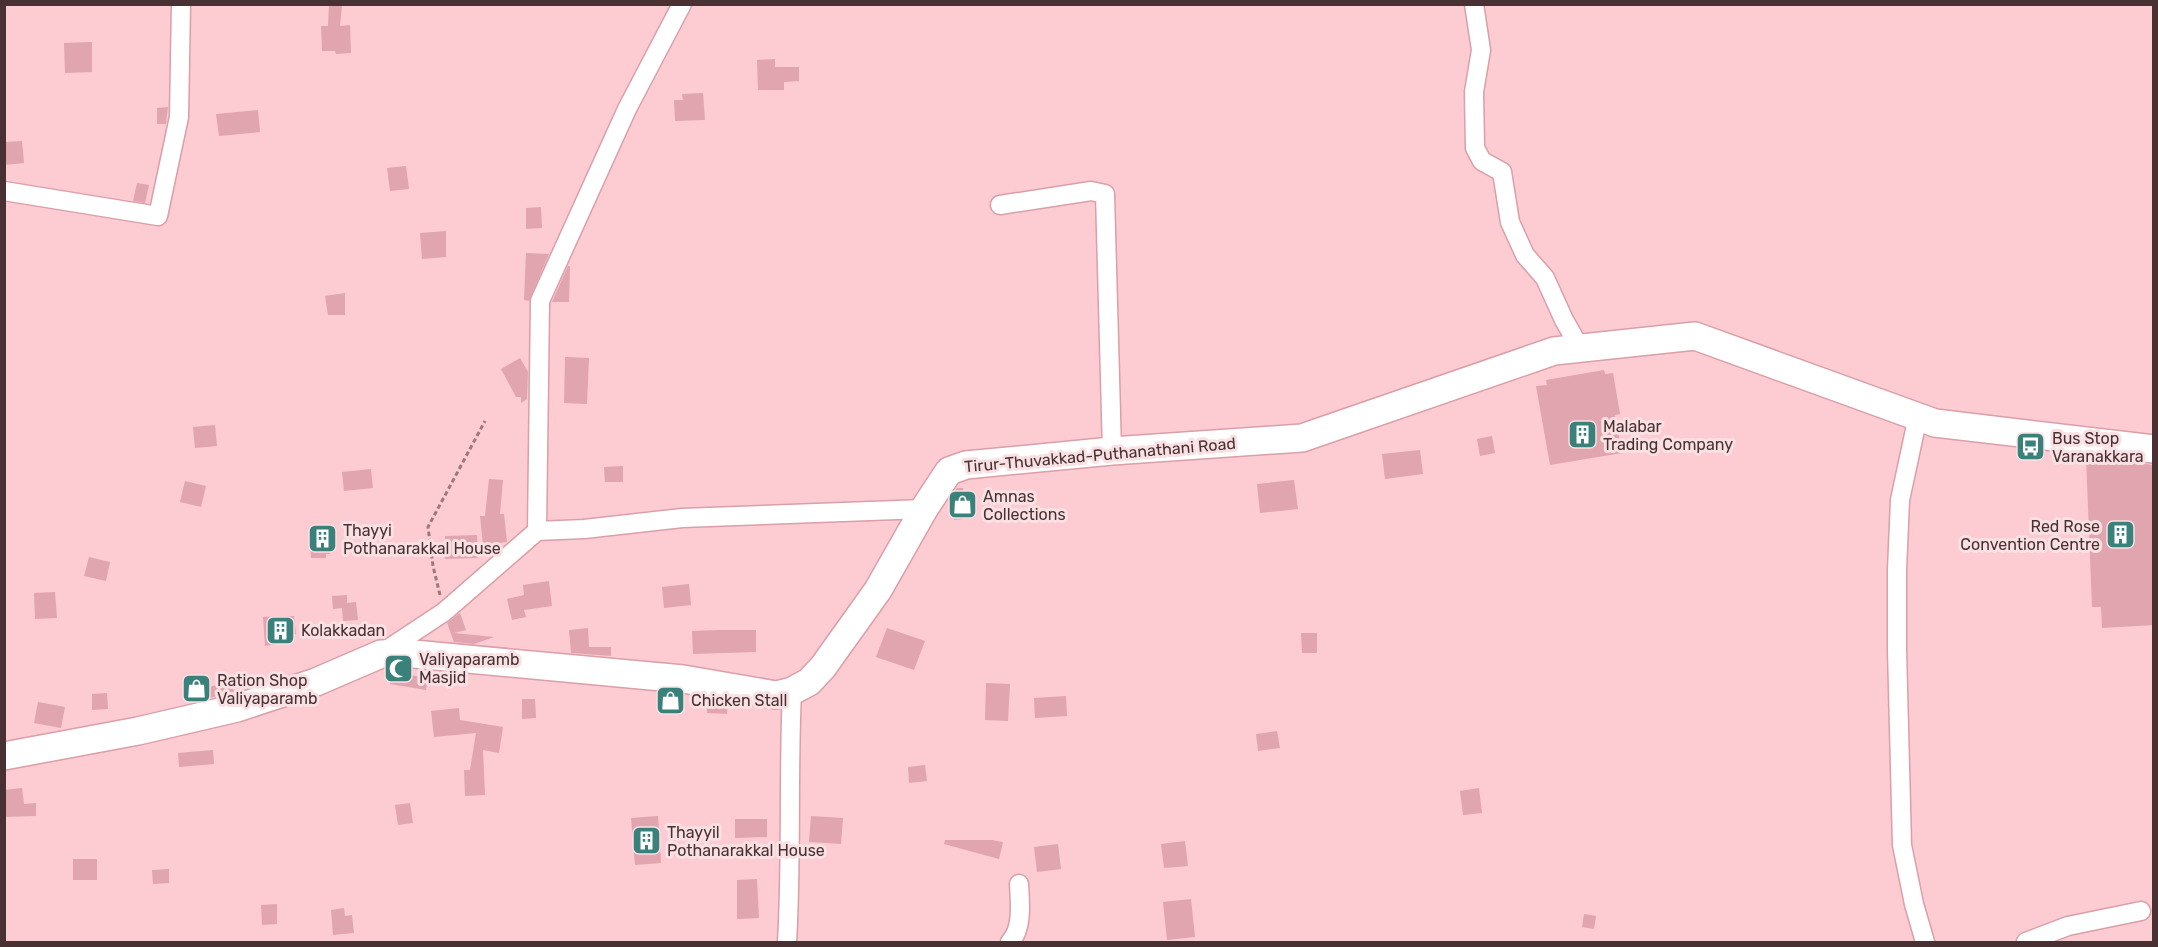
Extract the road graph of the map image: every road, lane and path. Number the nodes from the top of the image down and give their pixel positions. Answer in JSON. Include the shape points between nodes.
{"nodes":[{"id":1,"x":182,"y":4,"type":"edge"},
{"id":2,"x":682,"y":4,"type":"edge"},
{"id":3,"x":1474,"y":4,"type":"edge"},
{"id":4,"x":4,"y":191,"type":"edge"},
{"id":5,"x":1000,"y":205,"type":"dead end"},
{"id":6,"x":1580,"y":348,"type":"junction"},
{"id":7,"x":1918,"y":417,"type":"junction"},
{"id":8,"x":485,"y":421,"type":"dead end"},
{"id":9,"x":2154,"y":449,"type":"edge"},
{"id":10,"x":1112,"y":451,"type":"junction"},
{"id":11,"x":924,"y":509,"type":"junction"},
{"id":12,"x":537,"y":531,"type":"junction"},
{"id":13,"x":444,"y":612,"type":"junction"},
{"id":14,"x":381,"y":654,"type":"junction"},
{"id":15,"x":792,"y":691,"type":"junction"},
{"id":16,"x":4,"y":756,"type":"edge"},
{"id":17,"x":1019,"y":884,"type":"dead end"},
{"id":18,"x":2141,"y":911,"type":"dead end"},
{"id":19,"x":787,"y":942,"type":"edge"},
{"id":20,"x":1010,"y":942,"type":"edge"},
{"id":21,"x":1925,"y":942,"type":"edge"},
{"id":22,"x":2026,"y":942,"type":"edge"}],
"edges":[{"from":1,"to":4,"type":"street","via":[[179,117],[158,216]]},
{"from":2,"to":12,"type":"street","via":[[627,109],[540,302]]},
{"from":3,"to":6,"type":"street","via":[[1481,50],[1474,92],[1475,148],[1482,161],[1502,172],[1510,222],[1525,255],[1545,278]]},
{"from":5,"to":10,"type":"street","via":[[1091,191],[1105,194]]},
{"from":6,"to":7,"type":"main road","name":"Tirur-Thuvakkad-Puthanathani Road","via":[[1695,336]]},
{"from":6,"to":10,"type":"main road","name":"Tirur-Thuvakkad-Puthanathani Road","via":[[1554,351],[1302,438]]},
{"from":7,"to":9,"type":"main road","name":"Tirur-Thuvakkad-Puthanathani Road","via":[[1935,423]]},
{"from":7,"to":21,"type":"street","via":[[1900,500],[1897,649],[1902,844]]},
{"from":8,"to":13,"type":"path","via":[[428,526]]},
{"from":10,"to":11,"type":"main road","name":"Tirur-Thuvakkad-Puthanathani Road","via":[[966,465],[949,471]]},
{"from":11,"to":12,"type":"street","via":[[682,518]]},
{"from":11,"to":15,"type":"main road","name":"Tirur-Thuvakkad-Puthanathani Road","via":[[878,590],[823,667],[809,682]]},
{"from":12,"to":13,"type":"street"},
{"from":13,"to":14,"type":"street"},
{"from":14,"to":15,"type":"main road","via":[[683,679],[776,695]]},
{"from":14,"to":16,"type":"main road","via":[[316,682],[237,708]]},
{"from":15,"to":19,"type":"street"},
{"from":17,"to":20,"type":"street","via":[[1020,915]]},
{"from":18,"to":22,"type":"street","via":[[2068,926]]}]}
